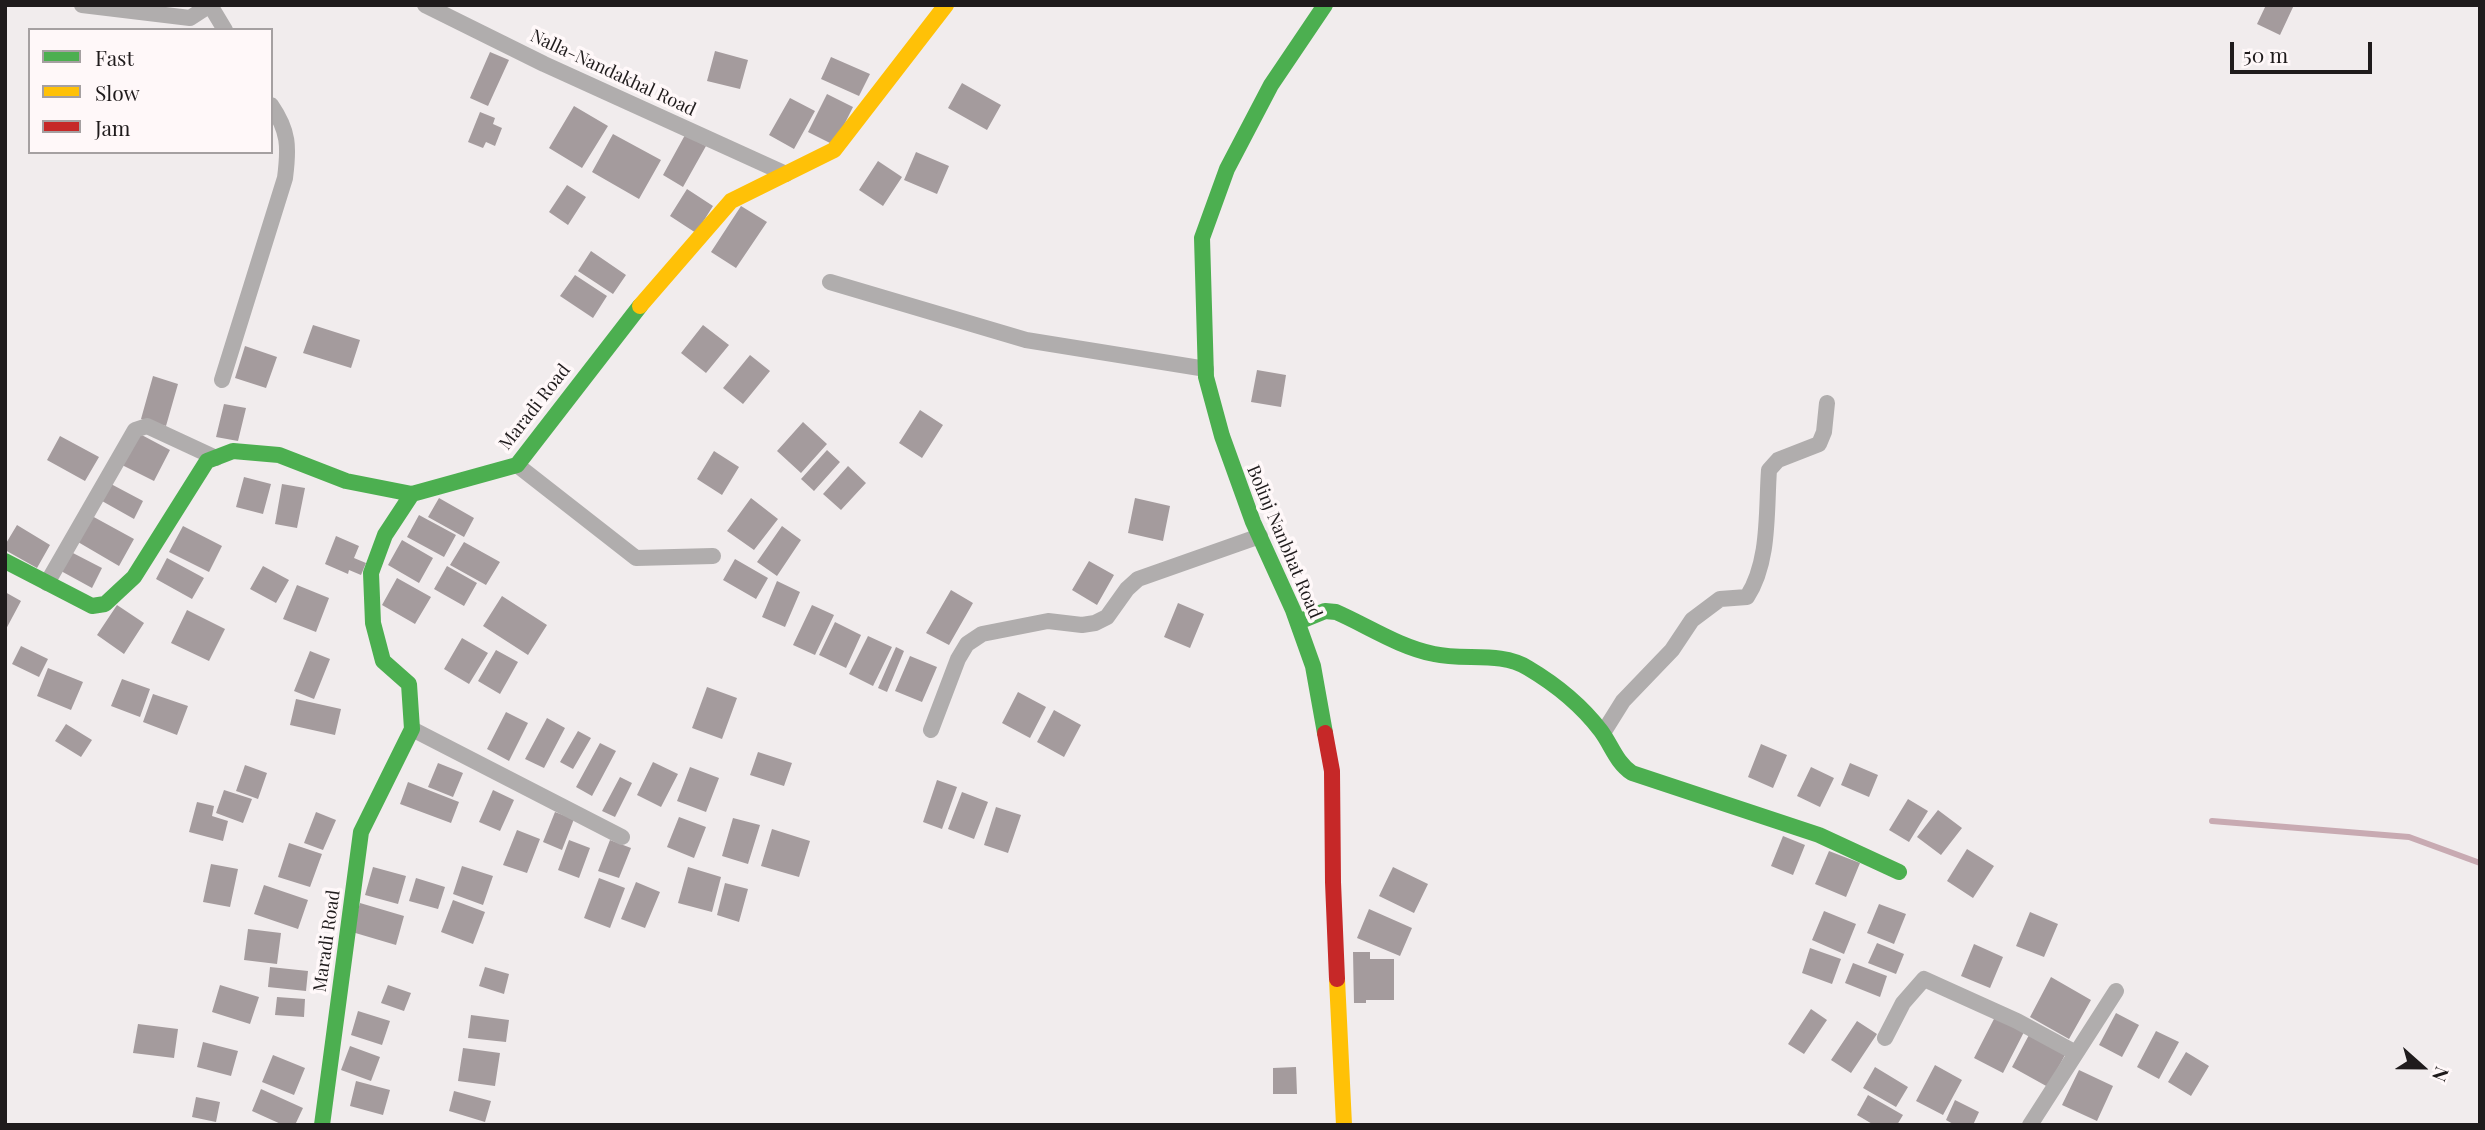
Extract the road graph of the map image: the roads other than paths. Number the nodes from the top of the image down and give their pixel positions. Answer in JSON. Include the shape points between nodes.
{"nodes":[{"id":1,"x":82,"y":5,"type":"edge"},
{"id":2,"x":211,"y":5,"type":"edge"},
{"id":3,"x":425,"y":5,"type":"edge"},
{"id":4,"x":946,"y":5,"type":"edge"},
{"id":5,"x":1325,"y":5,"type":"edge"},
{"id":6,"x":224,"y":28,"type":"edge"},
{"id":7,"x":273,"y":108,"type":"edge"},
{"id":8,"x":786,"y":174,"type":"junction"},
{"id":9,"x":830,"y":282,"type":"dead end"},
{"id":10,"x":1206,"y":369,"type":"junction"},
{"id":11,"x":222,"y":380,"type":"dead end"},
{"id":12,"x":1826,"y":403,"type":"dead end"},
{"id":13,"x":216,"y":458,"type":"junction"},
{"id":14,"x":517,"y":465,"type":"junction"},
{"id":15,"x":412,"y":494,"type":"junction"},
{"id":16,"x":1260,"y":536,"type":"junction"},
{"id":17,"x":712,"y":556,"type":"dead end"},
{"id":18,"x":5,"y":561,"type":"edge"},
{"id":19,"x":47,"y":583,"type":"junction"},
{"id":20,"x":1298,"y":622,"type":"junction"},
{"id":21,"x":412,"y":729,"type":"junction"},
{"id":22,"x":932,"y":730,"type":"dead end"},
{"id":23,"x":1603,"y":733,"type":"junction"},
{"id":24,"x":622,"y":837,"type":"dead end"},
{"id":25,"x":1899,"y":872,"type":"dead end"},
{"id":26,"x":2116,"y":991,"type":"dead end"},
{"id":27,"x":1885,"y":1038,"type":"dead end"},
{"id":28,"x":2076,"y":1053,"type":"junction"},
{"id":29,"x":322,"y":1125,"type":"edge"},
{"id":30,"x":1344,"y":1125,"type":"edge"},
{"id":31,"x":2030,"y":1125,"type":"edge"}],
"edges":[{"from":1,"to":2,"type":"street","via":[[190,18]]},
{"from":2,"to":6,"type":"street"},
{"from":3,"to":8,"type":"street","name":"Nalla-Nandakhal Road"},
{"from":4,"to":8,"type":"street","name":"Maradi Road","via":[[834,150]]},
{"from":5,"to":10,"type":"street","name":"Bolinj Nanbhat Road","via":[[1271,85],[1227,169],[1210,213],[1202,238]]},
{"from":7,"to":11,"type":"street","via":[[286,132],[285,178]]},
{"from":8,"to":14,"type":"street","name":"Maradi Road","via":[[731,201],[637,309]]},
{"from":9,"to":10,"type":"street","via":[[1026,340]]},
{"from":10,"to":16,"type":"street","name":"Bolinj Nanbhat Road","via":[[1222,436]]},
{"from":12,"to":23,"type":"street","via":[[1819,444],[1778,460],[1769,470],[1761,564],[1747,597],[1720,599],[1692,620],[1672,650],[1623,701]]},
{"from":13,"to":15,"type":"street","via":[[233,451],[279,455],[346,481]]},
{"from":13,"to":19,"type":"street","via":[[207,461],[134,577],[105,604],[92,606]]},
{"from":13,"to":19,"type":"street","via":[[147,426],[135,429]]},
{"from":14,"to":15,"type":"street","name":"Maradi Road"},
{"from":14,"to":17,"type":"street","via":[[636,558]]},
{"from":15,"to":21,"type":"street","via":[[385,535],[371,573],[373,623],[383,661],[409,684]]},
{"from":16,"to":20,"type":"street","name":"Bolinj Nanbhat Road"},
{"from":16,"to":22,"type":"street","via":[[1138,579],[1107,617],[1095,623],[1048,621],[982,634],[967,644],[958,659]]},
{"from":18,"to":19,"type":"street"},
{"from":20,"to":23,"type":"street","via":[[1325,611],[1336,612],[1415,651],[1518,662],[1578,707]]},
{"from":20,"to":30,"type":"street","name":"Bolinj Nanbhat Road","via":[[1313,666],[1332,771]]},
{"from":21,"to":24,"type":"street"},
{"from":21,"to":29,"type":"street","name":"Maradi Road","via":[[361,832]]},
{"from":23,"to":25,"type":"street","via":[[1614,759],[1632,773],[1819,835]]},
{"from":26,"to":28,"type":"street"},
{"from":27,"to":28,"type":"street","via":[[1903,1003],[1924,979]]},
{"from":28,"to":31,"type":"street"}]}
